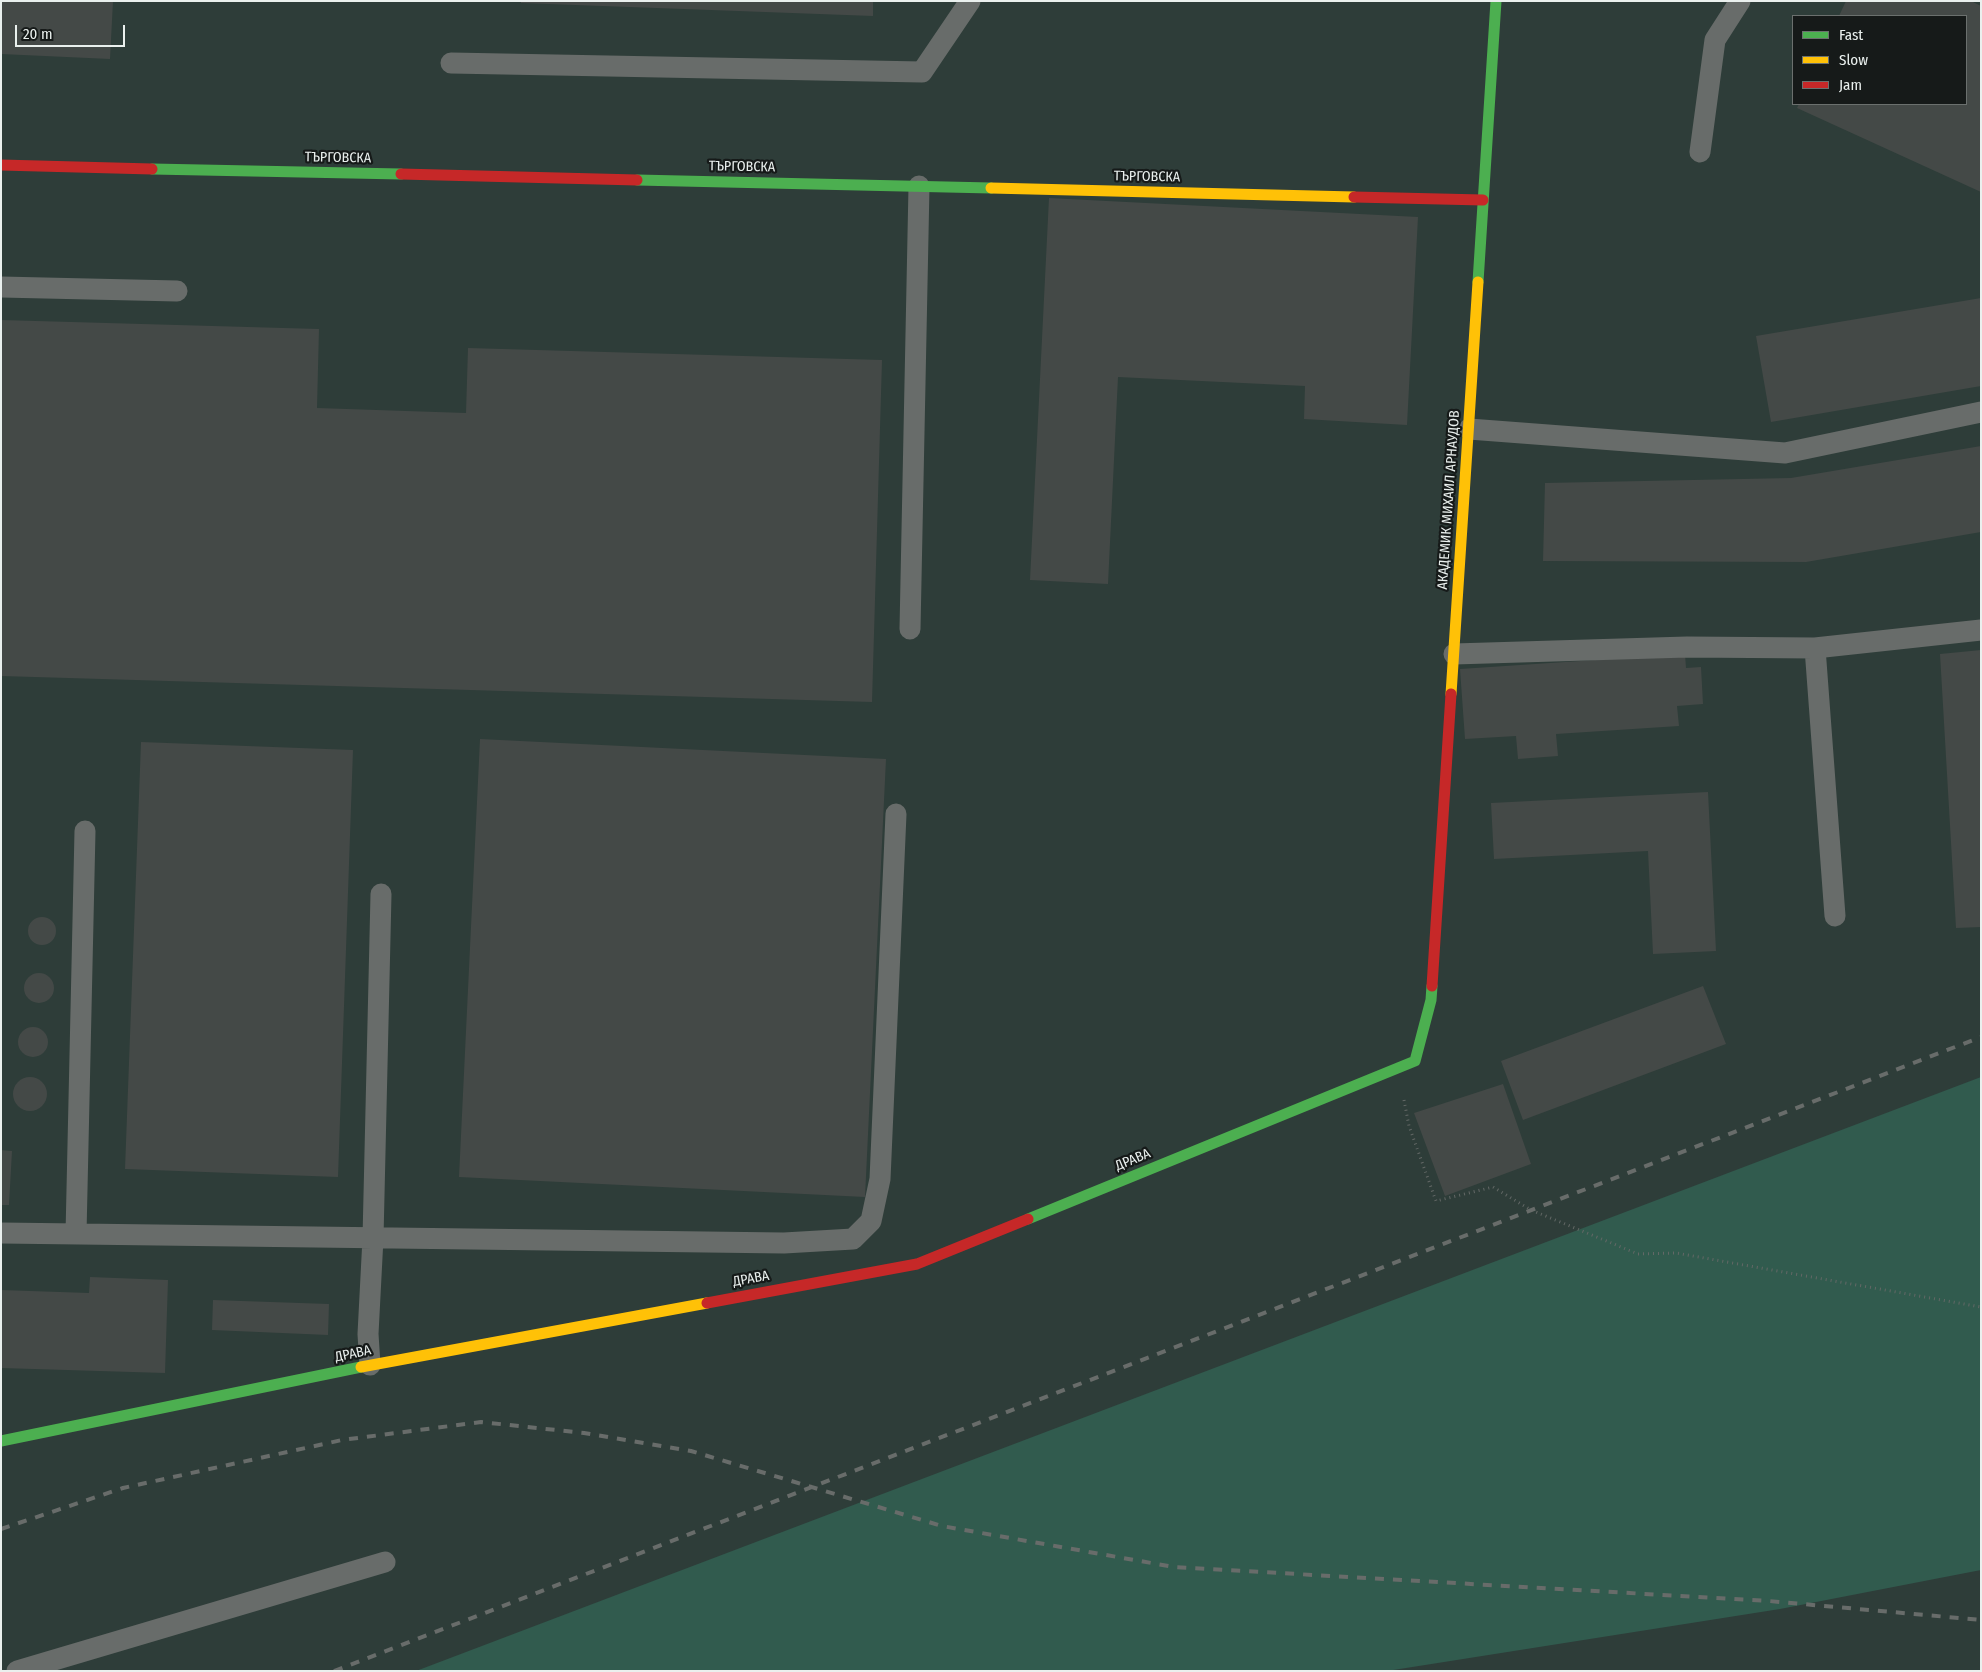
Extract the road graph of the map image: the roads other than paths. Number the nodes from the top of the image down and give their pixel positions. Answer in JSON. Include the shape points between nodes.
{"nodes":[{"id":1,"x":970,"y":1,"type":"edge"},
{"id":2,"x":1496,"y":1,"type":"edge"},
{"id":3,"x":1740,"y":1,"type":"edge"},
{"id":4,"x":451,"y":63,"type":"dead end"},
{"id":5,"x":1700,"y":152,"type":"dead end"},
{"id":6,"x":1,"y":164,"type":"edge"},
{"id":7,"x":919,"y":186,"type":"junction"},
{"id":8,"x":1483,"y":200,"type":"junction"},
{"id":9,"x":1,"y":287,"type":"edge"},
{"id":10,"x":177,"y":291,"type":"dead end"},
{"id":11,"x":1981,"y":412,"type":"edge"},
{"id":12,"x":1469,"y":429,"type":"junction"},
{"id":13,"x":910,"y":629,"type":"dead end"},
{"id":14,"x":1981,"y":630,"type":"edge"},
{"id":15,"x":1815,"y":648,"type":"junction"},
{"id":16,"x":1454,"y":654,"type":"junction"},
{"id":17,"x":896,"y":814,"type":"dead end"},
{"id":18,"x":85,"y":831,"type":"dead end"},
{"id":19,"x":381,"y":894,"type":"dead end"},
{"id":20,"x":1835,"y":916,"type":"dead end"},
{"id":21,"x":1432,"y":1000,"type":"joint"},
{"id":22,"x":1,"y":1233,"type":"edge"},
{"id":23,"x":76,"y":1234,"type":"junction"},
{"id":24,"x":373,"y":1238,"type":"junction"},
{"id":25,"x":370,"y":1366,"type":"junction"},
{"id":26,"x":1,"y":1441,"type":"edge"},
{"id":27,"x":385,"y":1562,"type":"dead end"},
{"id":28,"x":17,"y":1671,"type":"edge"}],
"edges":[{"from":1,"to":4,"type":"lane","via":[[922,72]]},
{"from":2,"to":8,"type":"street","name":"АКАДЕМИК МИХАИЛ АРНАУДОВ"},
{"from":3,"to":5,"type":"lane","via":[[1715,40]]},
{"from":6,"to":7,"type":"street","name":"ТЪРГОВСКА"},
{"from":7,"to":8,"type":"street","name":"ТЪРГОВСКА"},
{"from":7,"to":13,"type":"lane"},
{"from":8,"to":12,"type":"street","name":"АКАДЕМИК МИХАИЛ АРНАУДОВ"},
{"from":9,"to":10,"type":"lane"},
{"from":11,"to":12,"type":"lane","via":[[1785,453]]},
{"from":12,"to":16,"type":"street","name":"АКАДЕМИК МИХАИЛ АРНАУДОВ"},
{"from":14,"to":15,"type":"lane"},
{"from":15,"to":16,"type":"lane","via":[[1687,647]]},
{"from":15,"to":20,"type":"lane"},
{"from":16,"to":21,"type":"street","name":"АКАДЕМИК МИХАИЛ АРНАУДОВ"},
{"from":17,"to":24,"type":"lane","via":[[880,1179],[871,1220],[853,1239],[784,1243]]},
{"from":18,"to":23,"type":"lane"},
{"from":19,"to":24,"type":"lane"},
{"from":21,"to":25,"type":"street","name":"ДРАВА","via":[[1415,1061],[917,1264]]},
{"from":22,"to":23,"type":"lane"},
{"from":23,"to":24,"type":"lane"},
{"from":24,"to":25,"type":"lane","via":[[368,1334]]},
{"from":25,"to":26,"type":"street","name":"ДРАВА"},
{"from":27,"to":28,"type":"lane"}]}
